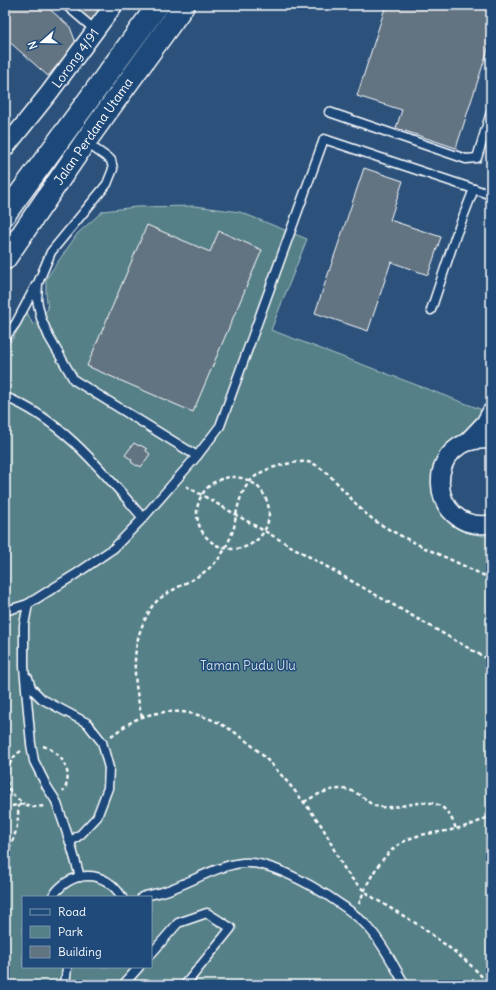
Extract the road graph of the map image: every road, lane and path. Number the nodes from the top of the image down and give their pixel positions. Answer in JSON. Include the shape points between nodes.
{"nodes":[{"id":1,"x":66,"y":5,"type":"edge"},
{"id":2,"x":114,"y":5,"type":"edge"},
{"id":3,"x":184,"y":5,"type":"edge"},
{"id":4,"x":153,"y":7,"type":"edge"},
{"id":5,"x":95,"y":30,"type":"junction"},
{"id":6,"x":329,"y":112,"type":"dead end"},
{"id":7,"x":491,"y":112,"type":"edge"},
{"id":8,"x":85,"y":142,"type":"junction"},
{"id":9,"x":5,"y":148,"type":"edge"},
{"id":10,"x":474,"y":189,"type":"junction"},
{"id":11,"x":491,"y":195,"type":"edge"},
{"id":12,"x":10,"y":205,"type":"edge"},
{"id":13,"x":5,"y":258,"type":"edge"},
{"id":14,"x":38,"y":282,"type":"junction"},
{"id":15,"x":431,"y":310,"type":"dead end"},
{"id":16,"x":5,"y":338,"type":"edge"},
{"id":17,"x":5,"y":397,"type":"edge"},
{"id":18,"x":491,"y":412,"type":"edge"},
{"id":19,"x":491,"y":440,"type":"edge"},
{"id":20,"x":466,"y":442,"type":"junction"},
{"id":21,"x":197,"y":456,"type":"junction"},
{"id":22,"x":176,"y":480,"type":"junction"},
{"id":23,"x":250,"y":480,"type":"junction"},
{"id":24,"x":202,"y":495,"type":"junction"},
{"id":25,"x":236,"y":514,"type":"junction"},
{"id":26,"x":143,"y":518,"type":"junction"},
{"id":27,"x":491,"y":524,"type":"edge"},
{"id":28,"x":265,"y":531,"type":"junction"},
{"id":29,"x":224,"y":548,"type":"junction"},
{"id":30,"x":491,"y":579,"type":"edge"},
{"id":31,"x":28,"y":604,"type":"junction"},
{"id":32,"x":5,"y":611,"type":"edge"},
{"id":33,"x":491,"y":661,"type":"edge"},
{"id":34,"x":24,"y":667,"type":"junction"},
{"id":35,"x":142,"y":717,"type":"junction"},
{"id":36,"x":102,"y":742,"type":"junction"},
{"id":37,"x":31,"y":747,"type":"junction"},
{"id":38,"x":10,"y":762,"type":"junction"},
{"id":39,"x":5,"y":765,"type":"edge"},
{"id":40,"x":304,"y":802,"type":"junction"},
{"id":41,"x":24,"y":804,"type":"dead end"},
{"id":42,"x":18,"y":805,"type":"dead end"},
{"id":43,"x":491,"y":814,"type":"edge"},
{"id":44,"x":456,"y":829,"type":"junction"},
{"id":45,"x":70,"y":842,"type":"junction"},
{"id":46,"x":5,"y":854,"type":"edge"},
{"id":47,"x":80,"y":877,"type":"junction"},
{"id":48,"x":364,"y":891,"type":"junction"},
{"id":49,"x":53,"y":896,"type":"edge"},
{"id":50,"x":121,"y":896,"type":"edge"},
{"id":51,"x":146,"y":896,"type":"edge"},
{"id":52,"x":355,"y":916,"type":"junction"},
{"id":53,"x":152,"y":953,"type":"edge"},
{"id":54,"x":67,"y":968,"type":"edge"},
{"id":55,"x":138,"y":968,"type":"edge"},
{"id":56,"x":62,"y":985,"type":"edge"},
{"id":57,"x":124,"y":985,"type":"edge"},
{"id":58,"x":185,"y":985,"type":"edge"},
{"id":59,"x":405,"y":985,"type":"edge"},
{"id":60,"x":489,"y":985,"type":"edge"}],
"edges":[{"from":1,"to":5,"type":"lane"},
{"from":2,"to":5,"type":"street","name":"Lorong 4/91"},
{"from":3,"to":8,"type":"street","name":"Jalan Perdana Utama"},
{"from":4,"to":12,"type":"street","name":"Jalan Perdana Utama"},
{"from":5,"to":9,"type":"street","name":"Lorong 4/91"},
{"from":6,"to":7,"type":"lane","via":[[466,160],[477,158]]},
{"from":8,"to":13,"type":"street","name":"Jalan Perdana Utama"},
{"from":8,"to":14,"type":"lane","via":[[111,160],[113,169],[107,184],[51,252]]},
{"from":10,"to":11,"type":"lane"},
{"from":10,"to":15,"type":"lane"},
{"from":10,"to":21,"type":"lane","via":[[324,139],[220,426]]},
{"from":14,"to":16,"type":"lane"},
{"from":14,"to":21,"type":"lane","via":[[37,300],[41,318],[74,380]]},
{"from":17,"to":26,"type":"lane","via":[[27,406],[52,423],[105,474]]},
{"from":18,"to":20,"type":"street","via":[[485,423]]},
{"from":19,"to":20,"type":"street"},
{"from":20,"to":27,"type":"street","via":[[454,450],[445,462],[440,475],[440,490],[445,504],[467,523],[482,526]]},
{"from":21,"to":22,"type":"lane"},
{"from":22,"to":24,"type":"path"},
{"from":22,"to":26,"type":"lane"},
{"from":23,"to":24,"type":"path","via":[[226,477],[214,481]]},
{"from":23,"to":25,"type":"path"},
{"from":23,"to":28,"type":"path","via":[[261,489],[267,500],[270,512]]},
{"from":23,"to":30,"type":"path","via":[[258,473],[283,465],[307,462],[315,464],[369,516],[388,530]]},
{"from":24,"to":25,"type":"path"},
{"from":24,"to":29,"type":"path","via":[[197,513],[199,526],[206,537]]},
{"from":25,"to":28,"type":"path"},
{"from":25,"to":29,"type":"path","via":[[234,530]]},
{"from":26,"to":31,"type":"lane","via":[[114,548]]},
{"from":28,"to":29,"type":"path","via":[[252,544],[240,549]]},
{"from":28,"to":33,"type":"path"},
{"from":29,"to":35,"type":"path","via":[[206,572],[155,602],[146,618],[139,635],[135,675]]},
{"from":31,"to":32,"type":"lane"},
{"from":31,"to":34,"type":"lane","via":[[24,625]]},
{"from":34,"to":36,"type":"lane","via":[[31,688],[42,699],[88,723]]},
{"from":34,"to":37,"type":"lane"},
{"from":35,"to":36,"type":"path"},
{"from":35,"to":40,"type":"path","via":[[185,712],[221,724],[246,739],[262,753]]},
{"from":36,"to":45,"type":"lane","via":[[109,768],[108,788],[97,817]]},
{"from":37,"to":38,"type":"path","via":[[17,754]]},
{"from":37,"to":45,"type":"lane","via":[[34,761],[56,801]]},
{"from":38,"to":39,"type":"path"},
{"from":38,"to":41,"type":"path","via":[[7,782],[10,791]]},
{"from":40,"to":44,"type":"path","via":[[335,788],[359,794],[371,805],[379,807],[418,802],[434,803],[446,810]]},
{"from":40,"to":48,"type":"path","via":[[322,826],[348,874]]},
{"from":42,"to":46,"type":"path","via":[[18,820],[12,844]]},
{"from":43,"to":44,"type":"path","via":[[484,820]]},
{"from":44,"to":48,"type":"path","via":[[418,836],[404,842],[376,867]]},
{"from":45,"to":47,"type":"lane"},
{"from":47,"to":49,"type":"lane","via":[[61,886]]},
{"from":47,"to":50,"type":"lane","via":[[105,879]]},
{"from":48,"to":52,"type":"path"},
{"from":48,"to":60,"type":"path","via":[[413,921],[472,965]]},
{"from":51,"to":52,"type":"lane","via":[[170,890],[228,865],[252,862],[276,869],[307,884]]},
{"from":52,"to":59,"type":"lane","via":[[370,929]]},
{"from":53,"to":58,"type":"lane","via":[[178,923],[207,913],[231,928]]},
{"from":54,"to":56,"type":"lane"},
{"from":55,"to":57,"type":"lane"}]}
